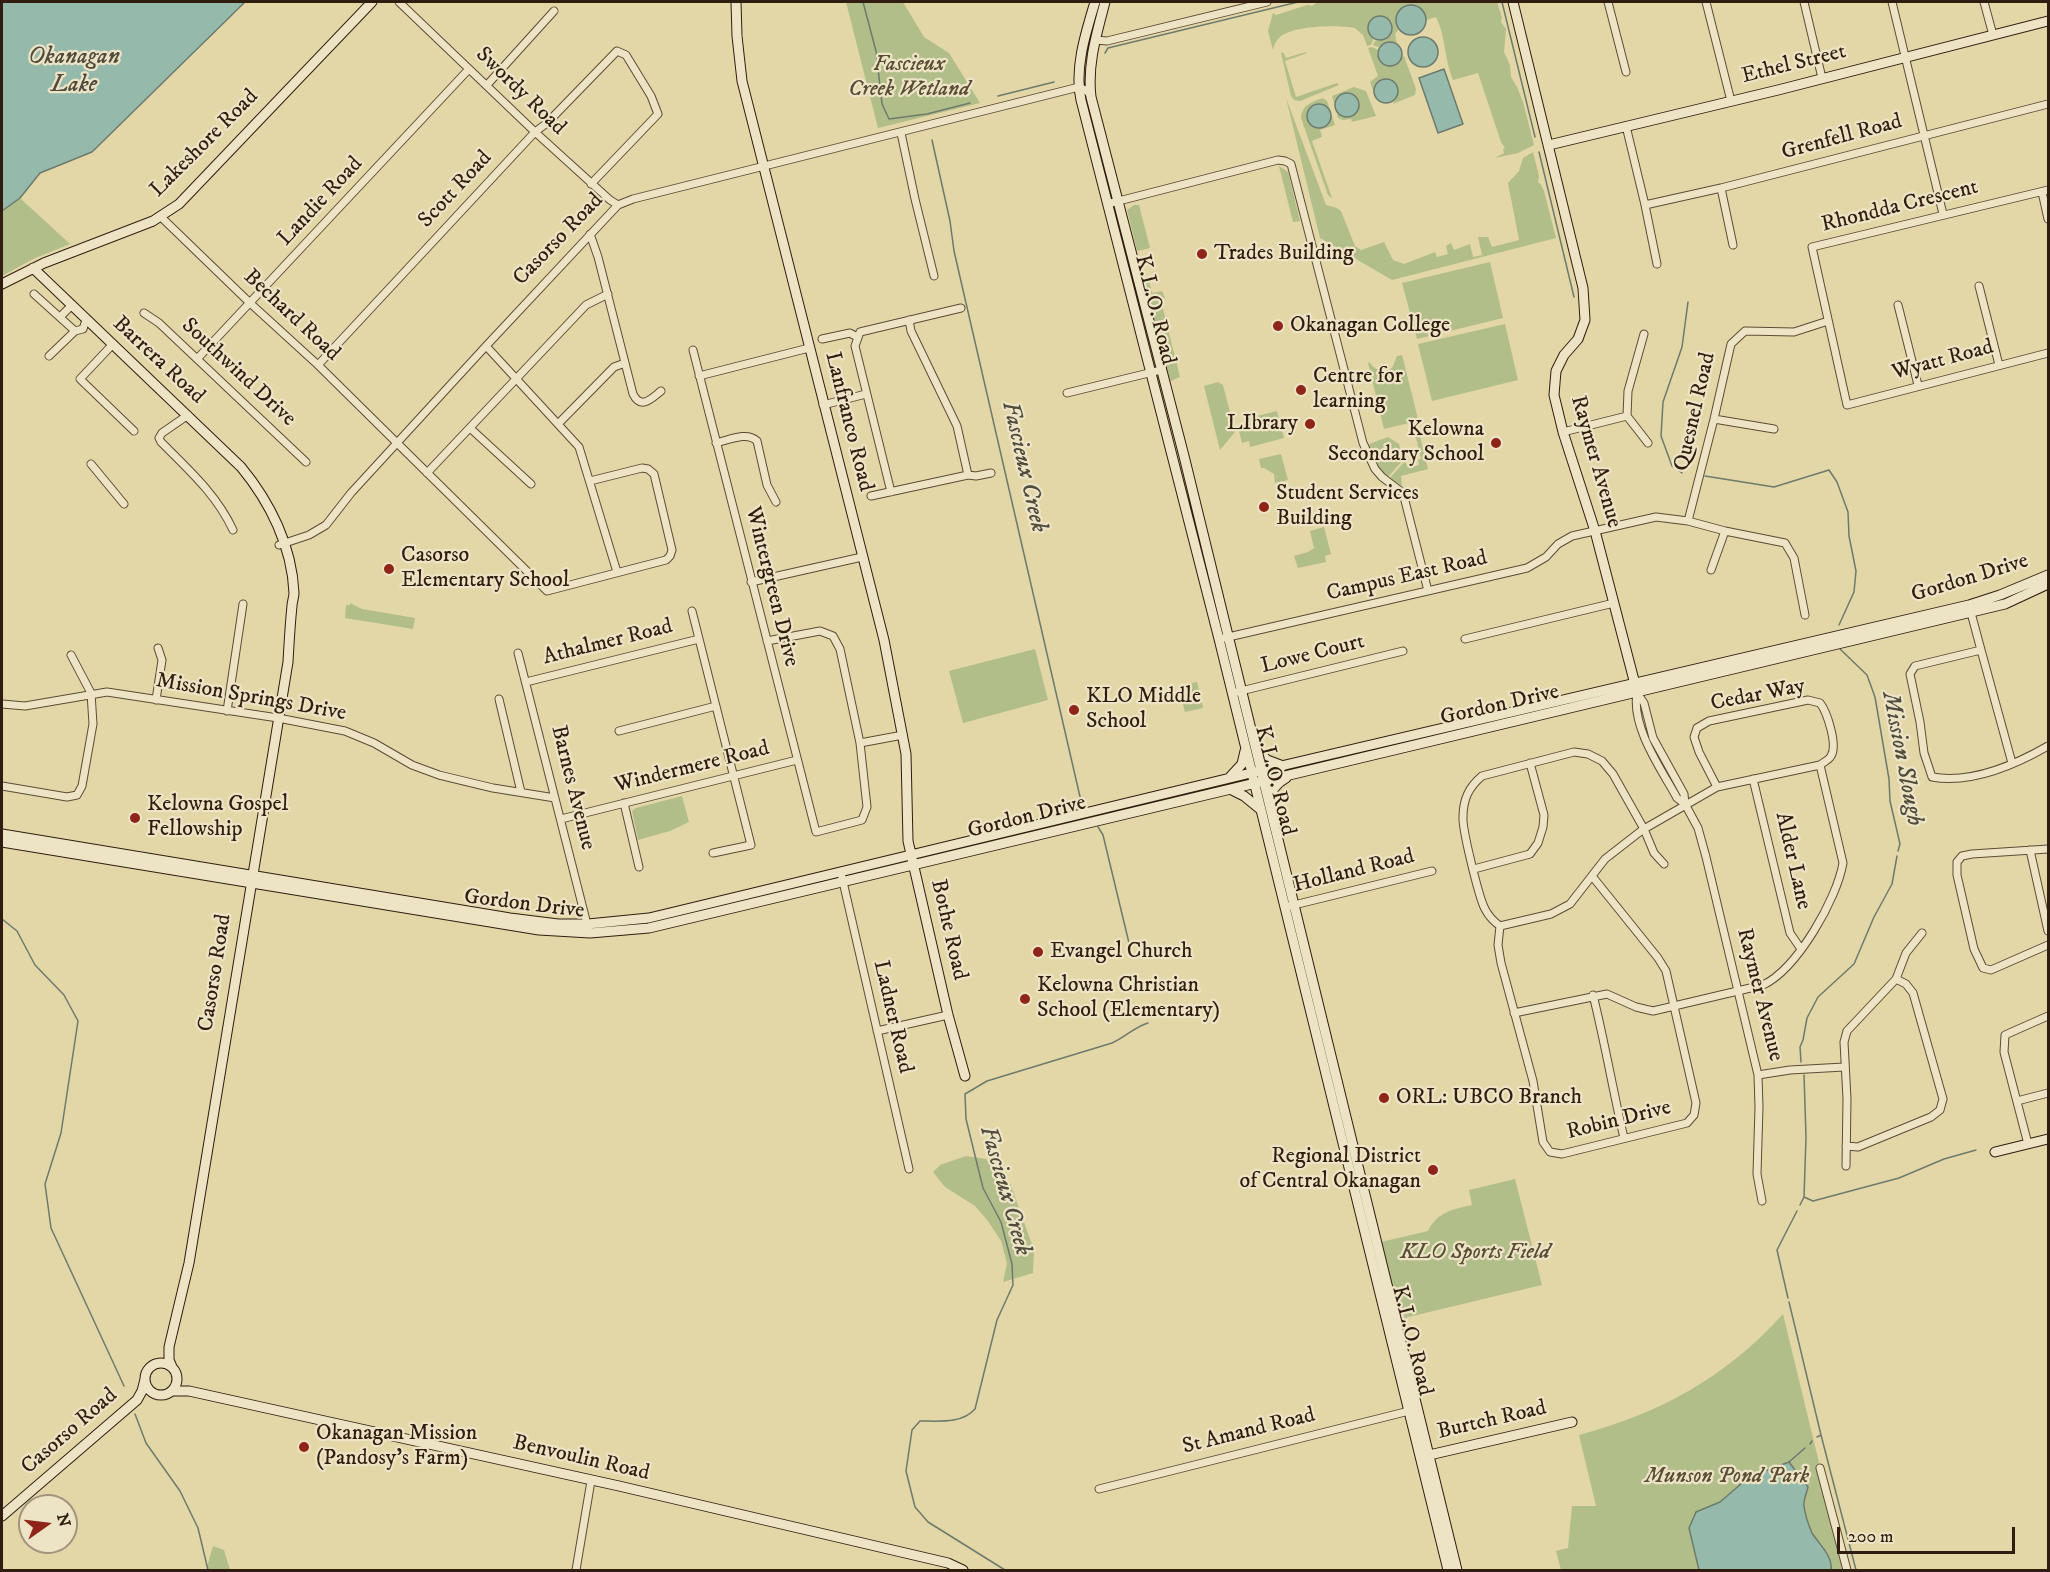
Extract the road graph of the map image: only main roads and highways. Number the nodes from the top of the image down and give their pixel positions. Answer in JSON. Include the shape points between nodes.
{"nodes":[{"id":1,"x":372,"y":2,"type":"edge"},
{"id":2,"x":736,"y":2,"type":"edge"},
{"id":3,"x":1095,"y":2,"type":"edge"},
{"id":4,"x":1105,"y":2,"type":"edge"},
{"id":5,"x":1513,"y":2,"type":"edge"},
{"id":6,"x":2049,"y":21,"type":"edge"},
{"id":7,"x":1549,"y":145,"type":"junction"},
{"id":8,"x":33,"y":268,"type":"junction"},
{"id":9,"x":2,"y":284,"type":"edge"},
{"id":10,"x":282,"y":545,"type":"joint"},
{"id":11,"x":2049,"y":575,"type":"edge"},
{"id":12,"x":2049,"y":585,"type":"edge"},
{"id":13,"x":1970,"y":608,"type":"junction"},
{"id":14,"x":1223,"y":638,"type":"junction"},
{"id":15,"x":1636,"y":688,"type":"junction"},
{"id":16,"x":1251,"y":749,"type":"junction"},
{"id":17,"x":1284,"y":766,"type":"junction"},
{"id":18,"x":1256,"y":772,"type":"junction"},
{"id":19,"x":1291,"y":775,"type":"junction"},
{"id":20,"x":1227,"y":779,"type":"junction"},
{"id":21,"x":1259,"y":782,"type":"junction"},
{"id":22,"x":1230,"y":789,"type":"junction"},
{"id":23,"x":1265,"y":809,"type":"junction"},
{"id":24,"x":2,"y":834,"type":"edge"},
{"id":25,"x":2,"y":842,"type":"edge"},
{"id":26,"x":911,"y":855,"type":"junction"},
{"id":27,"x":913,"y":865,"type":"junction"},
{"id":28,"x":842,"y":878,"type":"junction"},
{"id":29,"x":251,"y":879,"type":"junction"},
{"id":30,"x":1289,"y":907,"type":"junction"},
{"id":31,"x":965,"y":1076,"type":"dead end"},
{"id":32,"x":2049,"y":1139,"type":"edge"},
{"id":33,"x":1995,"y":1152,"type":"dead end"},
{"id":34,"x":170,"y":1347,"type":"junction"},
{"id":35,"x":157,"y":1363,"type":"junction"},
{"id":36,"x":172,"y":1367,"type":"junction"},
{"id":37,"x":177,"y":1376,"type":"junction"},
{"id":38,"x":145,"y":1379,"type":"junction"},
{"id":39,"x":172,"y":1391,"type":"junction"},
{"id":40,"x":189,"y":1391,"type":"junction"},
{"id":41,"x":157,"y":1395,"type":"junction"},
{"id":42,"x":137,"y":1400,"type":"junction"},
{"id":43,"x":1572,"y":1422,"type":"dead end"},
{"id":44,"x":1424,"y":1456,"type":"junction"},
{"id":45,"x":2,"y":1516,"type":"edge"},
{"id":46,"x":963,"y":1570,"type":"edge"},
{"id":47,"x":1448,"y":1570,"type":"edge"},
{"id":48,"x":1457,"y":1570,"type":"edge"}],
"edges":[{"from":1,"to":8,"type":"main road","name":"Lakeshore Road","via":[[178,204],[153,221]]},
{"from":2,"to":26,"type":"main road","name":"Lanfranco Road","via":[[742,81],[884,640],[906,754]]},
{"from":3,"to":14,"type":"main road","name":"K.L.O. Road","via":[[1080,62],[1079,91],[1150,373]]},
{"from":4,"to":14,"type":"main road","name":"K.L.O. Road","via":[[1090,65],[1090,95],[1161,370]]},
{"from":5,"to":7,"type":"main road","name":"Raymer Avenue"},
{"from":6,"to":7,"type":"main road","name":"Ethel Street"},
{"from":7,"to":15,"type":"main road","name":"Raymer Avenue","via":[[1583,288],[1585,320],[1578,339],[1556,371],[1554,395]]},
{"from":8,"to":9,"type":"main road","name":"Lakeshore Road"},
{"from":8,"to":10,"type":"main road","name":"Barrera Road","via":[[241,467],[255,484]]},
{"from":10,"to":29,"type":"main road","name":"Casorso Road","via":[[292,603],[288,662]]},
{"from":11,"to":13,"type":"main road","name":"Gordon Drive"},
{"from":12,"to":13,"type":"main road","name":"Gordon Drive","via":[[2005,604]]},
{"from":13,"to":15,"type":"main road","name":"Gordon Drive"},
{"from":14,"to":16,"type":"main road","name":"K.L.O. Road"},
{"from":15,"to":17,"type":"main road","name":"Gordon Drive"},
{"from":15,"to":19,"type":"main road","name":"Gordon Drive"},
{"from":16,"to":17,"type":"main road"},
{"from":16,"to":18,"type":"main road","name":"K.L.O. Road"},
{"from":16,"to":20,"type":"main road"},
{"from":17,"to":18,"type":"main road","name":"Gordon Drive"},
{"from":18,"to":20,"type":"main road","name":"Gordon Drive"},
{"from":18,"to":21,"type":"main road","name":"K.L.O. Road"},
{"from":19,"to":21,"type":"main road","name":"Gordon Drive"},
{"from":19,"to":23,"type":"main road","via":[[1274,789]]},
{"from":20,"to":26,"type":"main road","name":"Gordon Drive"},
{"from":21,"to":22,"type":"main road","name":"Gordon Drive"},
{"from":21,"to":23,"type":"main road","name":"K.L.O. Road"},
{"from":22,"to":23,"type":"main road"},
{"from":22,"to":27,"type":"main road","name":"Gordon Drive"},
{"from":23,"to":30,"type":"main road","name":"K.L.O. Road"},
{"from":24,"to":29,"type":"main road","name":"Gordon Drive"},
{"from":25,"to":29,"type":"main road","name":"Gordon Drive"},
{"from":26,"to":27,"type":"main road","name":"Bothe Road"},
{"from":26,"to":28,"type":"main road","name":"Gordon Drive"},
{"from":27,"to":28,"type":"main road","name":"Gordon Drive"},
{"from":27,"to":31,"type":"main road","name":"Bothe Road"},
{"from":28,"to":29,"type":"main road","name":"Gordon Drive","via":[[649,928],[539,930]]},
{"from":29,"to":34,"type":"main road","name":"Casorso Road","via":[[189,1263]]},
{"from":30,"to":44,"type":"main road","name":"K.L.O. Road"},
{"from":30,"to":44,"type":"main road","name":"K.L.O. Road","via":[[1409,1411]]},
{"from":32,"to":33,"type":"main road"},
{"from":34,"to":35,"type":"main road","name":"Casorso Road"},
{"from":34,"to":36,"type":"main road","name":"Casorso Road"},
{"from":35,"to":36,"type":"main road"},
{"from":35,"to":38,"type":"main road","via":[[148,1369]]},
{"from":36,"to":37,"type":"main road"},
{"from":37,"to":39,"type":"main road"},
{"from":37,"to":40,"type":"main road"},
{"from":38,"to":41,"type":"main road","via":[[148,1389]]},
{"from":38,"to":42,"type":"main road","name":"Casorso Road"},
{"from":39,"to":40,"type":"main road","name":"Benvoulin Road"},
{"from":39,"to":41,"type":"main road"},
{"from":40,"to":46,"type":"main road","name":"Benvoulin Road","via":[[948,1563]]},
{"from":41,"to":42,"type":"main road","name":"Casorso Road"},
{"from":42,"to":45,"type":"main road","name":"Casorso Road"},
{"from":43,"to":44,"type":"main road","name":"Burtch Road"},
{"from":44,"to":47,"type":"main road","name":"K.L.O. Road"},
{"from":44,"to":48,"type":"main road","name":"K.L.O. Road"}]}
